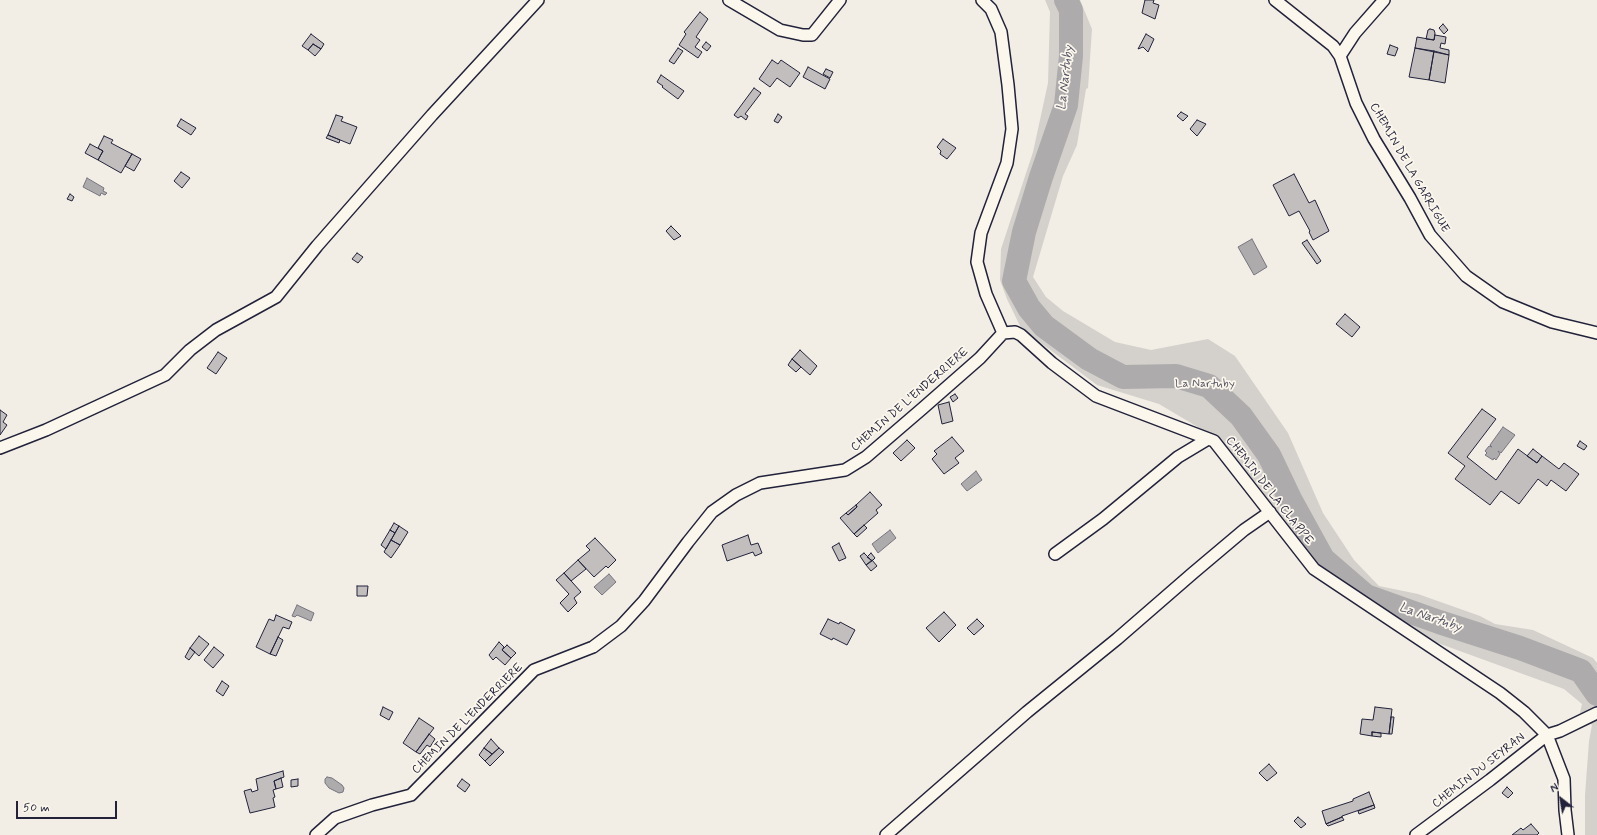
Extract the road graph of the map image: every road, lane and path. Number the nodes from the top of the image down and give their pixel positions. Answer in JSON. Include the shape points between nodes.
{"nodes":[{"id":1,"x":538,"y":0,"type":"edge"},
{"id":2,"x":729,"y":0,"type":"edge"},
{"id":3,"x":840,"y":0,"type":"edge"},
{"id":4,"x":982,"y":0,"type":"edge"},
{"id":5,"x":1275,"y":0,"type":"edge"},
{"id":6,"x":1384,"y":0,"type":"edge"},
{"id":7,"x":1340,"y":56,"type":"junction"},
{"id":8,"x":1003,"y":332,"type":"junction"},
{"id":9,"x":1597,"y":333,"type":"edge"},
{"id":10,"x":1208,"y":439,"type":"junction"},
{"id":11,"x":0,"y":448,"type":"edge"},
{"id":12,"x":1270,"y":512,"type":"junction"},
{"id":13,"x":1055,"y":554,"type":"dead end"},
{"id":14,"x":1597,"y":713,"type":"edge"},
{"id":15,"x":1547,"y":735,"type":"junction"},
{"id":16,"x":316,"y":835,"type":"edge"},
{"id":17,"x":886,"y":835,"type":"edge"},
{"id":18,"x":1416,"y":835,"type":"edge"},
{"id":19,"x":1568,"y":835,"type":"edge"}],
"edges":[{"from":1,"to":11,"type":"street","via":[[432,115],[317,246],[276,297],[216,330],[190,350],[165,375],[46,430]]},
{"from":2,"to":3,"type":"street","via":[[780,30],[812,35]]},
{"from":4,"to":8,"type":"street","via":[[991,9],[1001,32],[1012,130],[1007,164],[981,233],[977,262],[986,294]]},
{"from":5,"to":7,"type":"street","name":"CHEMIN DE LA GARRIGUE","via":[[1333,46]]},
{"from":6,"to":7,"type":"street","via":[[1355,33]]},
{"from":7,"to":9,"type":"street","name":"CHEMIN DE LA GARRIGUE","via":[[1356,103],[1374,139],[1430,235],[1466,276],[1503,302],[1552,322]]},
{"from":8,"to":10,"type":"street","name":"CHEMIN DE LA CLAPPE","via":[[1021,335],[1052,363],[1096,396]]},
{"from":8,"to":16,"type":"street","name":"CHEMIN DE L'ENDERRIERE","via":[[980,358],[923,408],[866,457],[845,470],[760,482],[712,512],[644,601],[621,626],[593,647],[534,670],[412,795],[335,818]]},
{"from":10,"to":12,"type":"street","name":"CHEMIN DE LA CLAPPE","via":[[1214,441]]},
{"from":10,"to":13,"type":"street","via":[[1178,457],[1103,519]]},
{"from":12,"to":15,"type":"street","name":"CHEMIN DE LA CLAPPE","via":[[1314,569],[1500,692]]},
{"from":12,"to":17,"type":"street","via":[[1244,530]]},
{"from":14,"to":15,"type":"street","name":"CHEMIN DU SEYRAN"},
{"from":15,"to":18,"type":"street","name":"CHEMIN DU SEYRAN"},
{"from":15,"to":19,"type":"street","via":[[1564,779]]}]}
